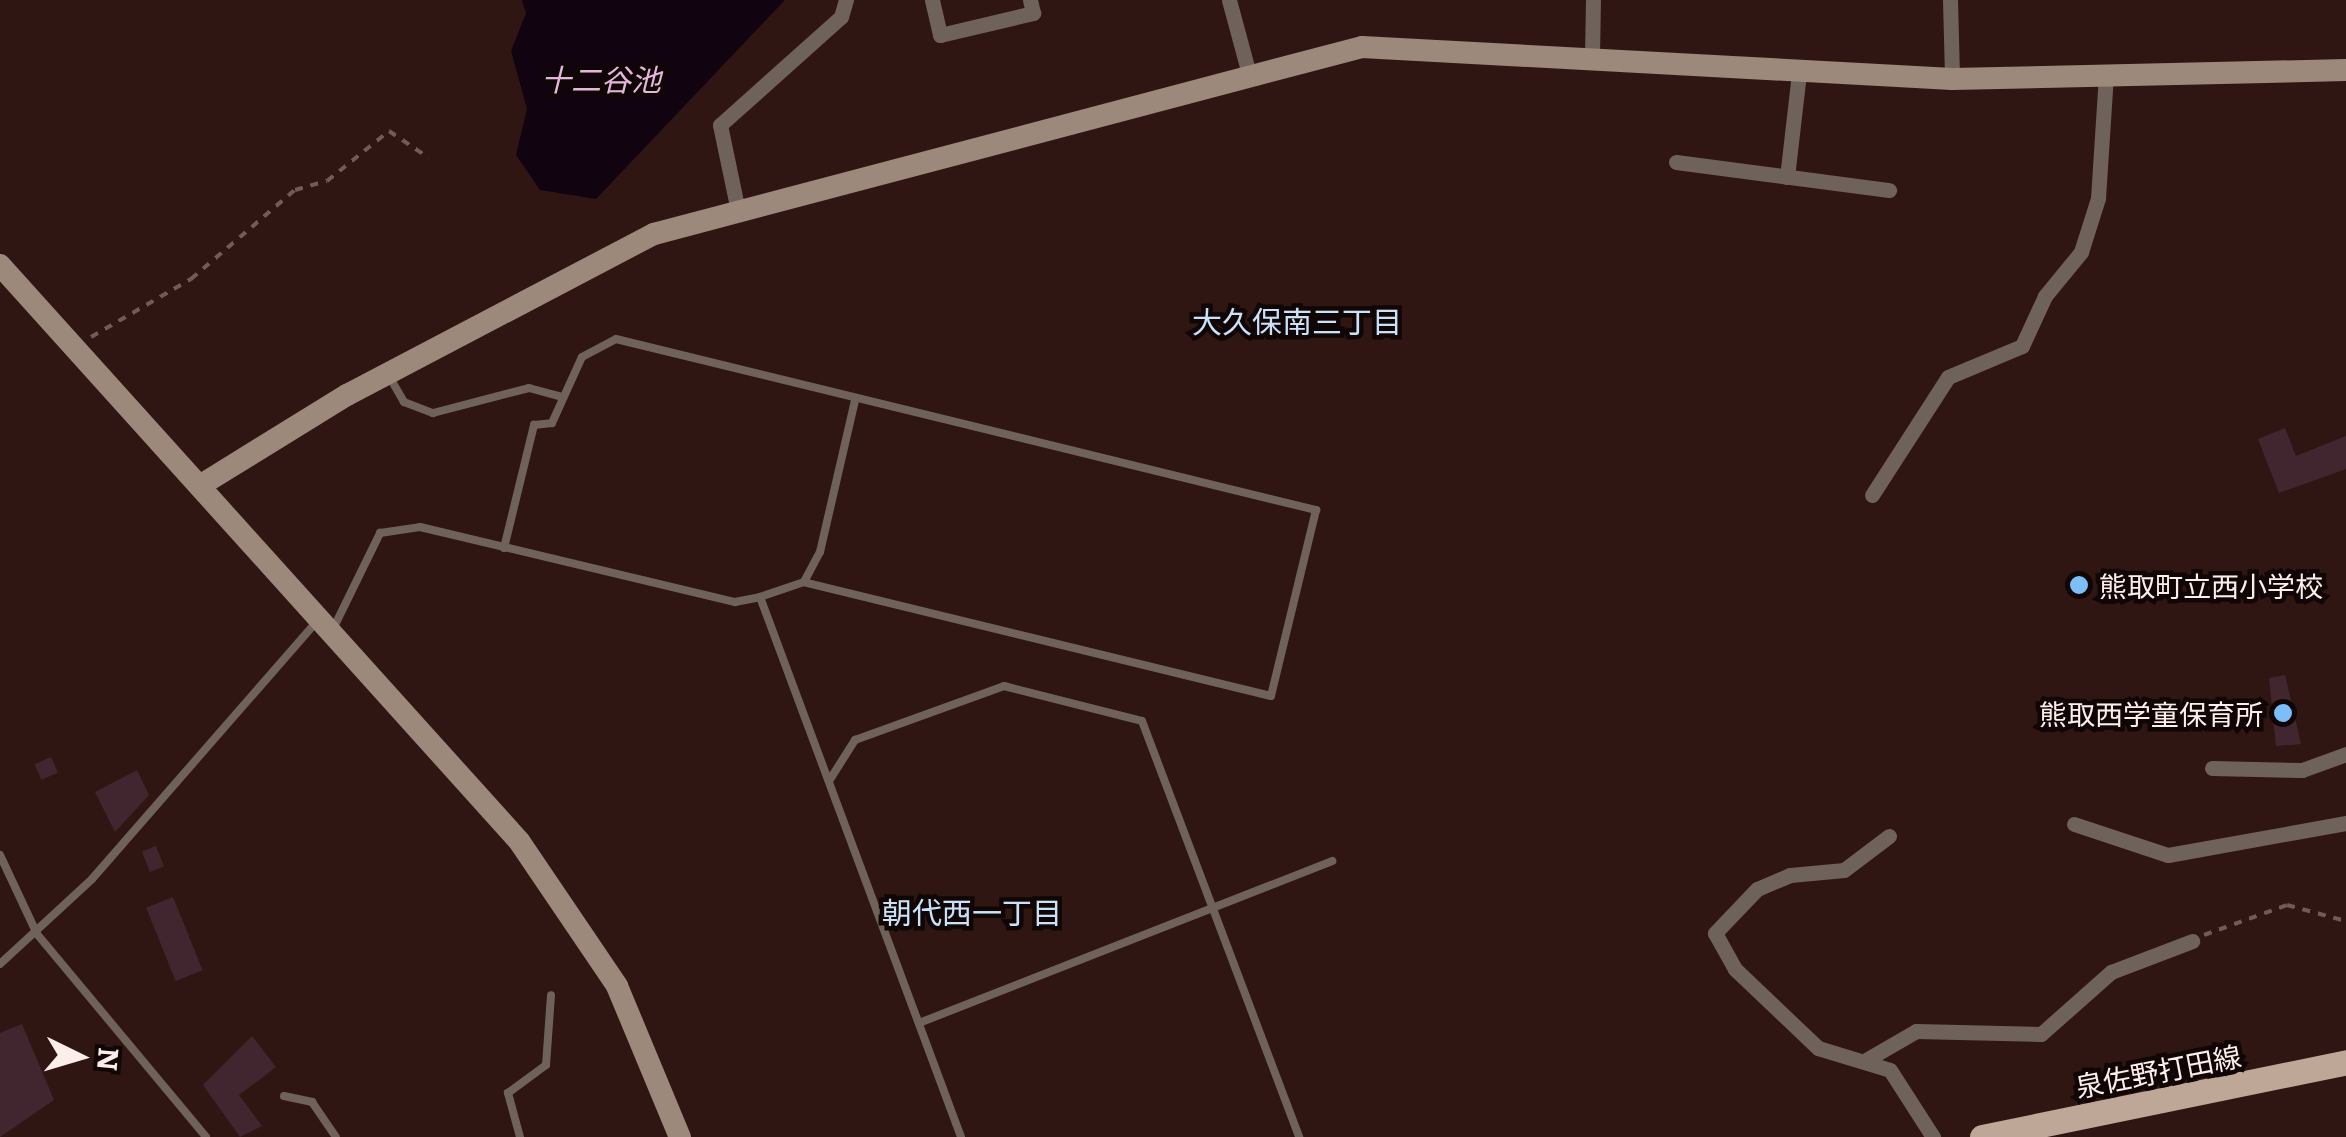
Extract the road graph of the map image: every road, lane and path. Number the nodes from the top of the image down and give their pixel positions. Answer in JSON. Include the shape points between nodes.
{"nodes":[{"id":1,"x":846,"y":0,"type":"edge"},
{"id":2,"x":932,"y":0,"type":"edge"},
{"id":3,"x":1030,"y":0,"type":"edge"},
{"id":4,"x":1229,"y":0,"type":"edge"},
{"id":5,"x":1593,"y":0,"type":"edge"},
{"id":6,"x":1950,"y":0,"type":"edge"},
{"id":7,"x":1592,"y":56,"type":"junction"},
{"id":8,"x":2346,"y":70,"type":"edge"},
{"id":9,"x":1249,"y":74,"type":"junction"},
{"id":10,"x":1799,"y":74,"type":"junction"},
{"id":11,"x":2106,"y":76,"type":"junction"},
{"id":12,"x":1952,"y":79,"type":"junction"},
{"id":13,"x":429,"y":158,"type":"dead end"},
{"id":14,"x":1676,"y":162,"type":"dead end"},
{"id":15,"x":1788,"y":177,"type":"junction"},
{"id":16,"x":1889,"y":190,"type":"dead end"},
{"id":17,"x":738,"y":211,"type":"junction"},
{"id":18,"x":0,"y":266,"type":"edge"},
{"id":19,"x":73,"y":345,"type":"junction"},
{"id":20,"x":388,"y":373,"type":"junction"},
{"id":21,"x":563,"y":397,"type":"junction"},
{"id":22,"x":855,"y":400,"type":"junction"},
{"id":23,"x":201,"y":485,"type":"junction"},
{"id":24,"x":1872,"y":495,"type":"dead end"},
{"id":25,"x":504,"y":548,"type":"junction"},
{"id":26,"x":804,"y":582,"type":"junction"},
{"id":27,"x":760,"y":597,"type":"junction"},
{"id":28,"x":325,"y":626,"type":"junction"},
{"id":29,"x":2346,"y":754,"type":"edge"},
{"id":30,"x":2212,"y":768,"type":"dead end"},
{"id":31,"x":829,"y":781,"type":"junction"},
{"id":32,"x":2346,"y":822,"type":"edge"},
{"id":33,"x":2074,"y":824,"type":"dead end"},
{"id":34,"x":1890,"y":836,"type":"dead end"},
{"id":35,"x":0,"y":855,"type":"edge"},
{"id":36,"x":1332,"y":861,"type":"dead end"},
{"id":37,"x":1214,"y":908,"type":"junction"},
{"id":38,"x":2346,"y":921,"type":"edge"},
{"id":39,"x":37,"y":934,"type":"junction"},
{"id":40,"x":2192,"y":941,"type":"joint"},
{"id":41,"x":0,"y":964,"type":"edge"},
{"id":42,"x":550,"y":995,"type":"dead end"},
{"id":43,"x":919,"y":1023,"type":"junction"},
{"id":44,"x":1866,"y":1060,"type":"junction"},
{"id":45,"x":2346,"y":1062,"type":"edge"},
{"id":46,"x":284,"y":1096,"type":"dead end"},
{"id":47,"x":2043,"y":1131,"type":"edge"},
{"id":48,"x":206,"y":1137,"type":"edge"},
{"id":49,"x":336,"y":1137,"type":"edge"},
{"id":50,"x":520,"y":1137,"type":"edge"},
{"id":51,"x":680,"y":1137,"type":"edge"},
{"id":52,"x":961,"y":1137,"type":"edge"},
{"id":53,"x":1299,"y":1137,"type":"edge"},
{"id":54,"x":1933,"y":1137,"type":"edge"},
{"id":55,"x":1982,"y":1137,"type":"edge"}],
"edges":[{"from":1,"to":17,"type":"street","via":[[841,18],[720,125]]},
{"from":2,"to":3,"type":"street","via":[[940,35],[1034,13]]},
{"from":4,"to":9,"type":"street"},
{"from":5,"to":7,"type":"street"},
{"from":6,"to":12,"type":"street"},
{"from":7,"to":9,"type":"street","via":[[1388,44]]},
{"from":7,"to":10,"type":"street"},
{"from":8,"to":11,"type":"street"},
{"from":9,"to":17,"type":"street"},
{"from":10,"to":12,"type":"street"},
{"from":10,"to":15,"type":"street"},
{"from":11,"to":12,"type":"street"},
{"from":11,"to":24,"type":"street","via":[[2098,198],[2081,252],[2045,296],[2022,346],[1948,376]]},
{"from":13,"to":19,"type":"path","via":[[389,131],[327,180],[294,190],[191,279]]},
{"from":14,"to":15,"type":"street"},
{"from":15,"to":16,"type":"street"},
{"from":17,"to":20,"type":"street","via":[[654,234]]},
{"from":18,"to":19,"type":"street"},
{"from":19,"to":23,"type":"street"},
{"from":20,"to":21,"type":"lane","via":[[404,402],[433,413],[529,388]]},
{"from":20,"to":23,"type":"street"},
{"from":21,"to":22,"type":"lane","via":[[582,357],[616,339]]},
{"from":21,"to":25,"type":"lane","via":[[552,424],[534,425]]},
{"from":22,"to":26,"type":"lane","via":[[820,552]]},
{"from":22,"to":26,"type":"lane","via":[[1316,510],[1271,696]]},
{"from":23,"to":28,"type":"street"},
{"from":25,"to":27,"type":"lane","via":[[736,602]]},
{"from":25,"to":28,"type":"lane","via":[[420,527],[380,534]]},
{"from":26,"to":27,"type":"lane"},
{"from":27,"to":31,"type":"lane"},
{"from":28,"to":39,"type":"lane"},
{"from":28,"to":51,"type":"street","via":[[519,841],[572,913],[616,986]]},
{"from":29,"to":30,"type":"street","via":[[2302,770]]},
{"from":31,"to":37,"type":"lane","via":[[855,740],[1004,686],[1142,721]]},
{"from":31,"to":43,"type":"lane"},
{"from":32,"to":33,"type":"street","via":[[2168,855]]},
{"from":34,"to":44,"type":"street","via":[[1844,870],[1790,875],[1756,889],[1715,933],[1735,969],[1818,1048]]},
{"from":35,"to":39,"type":"lane"},
{"from":36,"to":37,"type":"lane"},
{"from":37,"to":43,"type":"lane"},
{"from":37,"to":53,"type":"lane"},
{"from":38,"to":40,"type":"path","via":[[2265,908]]},
{"from":39,"to":41,"type":"lane"},
{"from":39,"to":48,"type":"lane"},
{"from":40,"to":44,"type":"street","via":[[2111,972],[2041,1034],[1916,1031]]},
{"from":42,"to":50,"type":"lane","via":[[546,1065],[508,1094]]},
{"from":43,"to":52,"type":"lane"},
{"from":44,"to":54,"type":"street","via":[[1890,1070]]},
{"from":45,"to":47,"type":"main road","name":"泉佐野打田線"},
{"from":46,"to":49,"type":"lane","via":[[312,1102]]},
{"from":47,"to":55,"type":"main road","name":"泉佐野打田線"}]}
